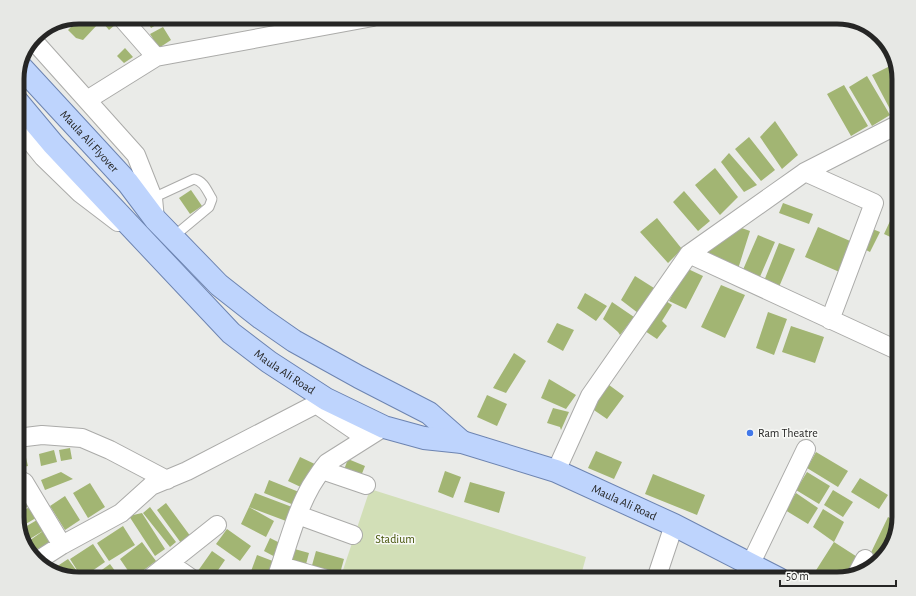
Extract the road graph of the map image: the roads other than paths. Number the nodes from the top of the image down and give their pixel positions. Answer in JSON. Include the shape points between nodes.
{"nodes":[{"id":1,"x":127,"y":24,"type":"edge"},
{"id":2,"x":335,"y":24,"type":"edge"},
{"id":3,"x":37,"y":44,"type":"edge"},
{"id":4,"x":156,"y":57,"type":"junction"},
{"id":5,"x":25,"y":70,"type":"edge"},
{"id":6,"x":87,"y":100,"type":"junction"},
{"id":7,"x":24,"y":110,"type":"edge"},
{"id":8,"x":892,"y":128,"type":"edge"},
{"id":9,"x":24,"y":134,"type":"edge"},
{"id":10,"x":805,"y":172,"type":"junction"},
{"id":11,"x":154,"y":209,"type":"junction"},
{"id":12,"x":174,"y":237,"type":"junction"},
{"id":13,"x":145,"y":241,"type":"junction"},
{"id":14,"x":689,"y":254,"type":"junction"},
{"id":15,"x":194,"y":259,"type":"junction"},
{"id":16,"x":177,"y":277,"type":"junction"},
{"id":17,"x":830,"y":320,"type":"junction"},
{"id":18,"x":294,"y":341,"type":"junction"},
{"id":19,"x":892,"y":348,"type":"edge"},
{"id":20,"x":278,"y":368,"type":"junction"},
{"id":21,"x":321,"y":401,"type":"junction"},
{"id":22,"x":375,"y":433,"type":"junction"},
{"id":23,"x":24,"y":437,"type":"edge"},
{"id":24,"x":462,"y":442,"type":"junction"},
{"id":25,"x":806,"y":449,"type":"dead end"},
{"id":26,"x":322,"y":470,"type":"junction"},
{"id":27,"x":556,"y":470,"type":"junction"},
{"id":28,"x":24,"y":482,"type":"dead end"},
{"id":29,"x":159,"y":483,"type":"junction"},
{"id":30,"x":366,"y":484,"type":"dead end"},
{"id":31,"x":298,"y":515,"type":"junction"},
{"id":32,"x":217,"y":525,"type":"dead end"},
{"id":33,"x":674,"y":525,"type":"junction"},
{"id":34,"x":353,"y":536,"type":"dead end"},
{"id":35,"x":62,"y":545,"type":"junction"},
{"id":36,"x":42,"y":558,"type":"edge"},
{"id":37,"x":169,"y":563,"type":"junction"},
{"id":38,"x":751,"y":563,"type":"junction"},
{"id":39,"x":158,"y":572,"type":"edge"},
{"id":40,"x":182,"y":572,"type":"edge"},
{"id":41,"x":278,"y":572,"type":"edge"},
{"id":42,"x":658,"y":572,"type":"edge"},
{"id":43,"x":767,"y":572,"type":"edge"}],
"edges":[{"from":1,"to":4,"type":"street"},
{"from":2,"to":4,"type":"street"},
{"from":3,"to":6,"type":"street"},
{"from":4,"to":6,"type":"street"},
{"from":5,"to":11,"type":"main road","name":"Maula Ali Flyover"},
{"from":6,"to":11,"type":"street","via":[[136,155]]},
{"from":7,"to":13,"type":"main road"},
{"from":8,"to":10,"type":"street"},
{"from":9,"to":13,"type":"street","via":[[43,157],[80,193]]},
{"from":10,"to":14,"type":"street"},
{"from":10,"to":17,"type":"street","via":[[874,203]]},
{"from":11,"to":12,"type":"main road","name":"Maula Ali Road"},
{"from":11,"to":12,"type":"lane","via":[[194,179],[203,184],[212,199],[209,207]]},
{"from":12,"to":15,"type":"main road","name":"Maula Ali Road"},
{"from":13,"to":16,"type":"main road","name":"Maula Ali Road"},
{"from":14,"to":17,"type":"street"},
{"from":14,"to":27,"type":"street","via":[[590,396]]},
{"from":15,"to":16,"type":"main road"},
{"from":15,"to":18,"type":"main road","name":"Maula Ali Road","via":[[219,285]]},
{"from":16,"to":20,"type":"main road","name":"Maula Ali Road","via":[[231,333]]},
{"from":17,"to":19,"type":"street"},
{"from":18,"to":20,"type":"main road"},
{"from":18,"to":24,"type":"main road","name":"Maula Ali Road","via":[[430,413]]},
{"from":20,"to":21,"type":"main road","name":"Maula Ali Road"},
{"from":21,"to":22,"type":"main road","name":"Maula Ali Road"},
{"from":21,"to":29,"type":"street"},
{"from":22,"to":24,"type":"main road","name":"Maula Ali Road"},
{"from":22,"to":26,"type":"street","via":[[327,463]]},
{"from":23,"to":29,"type":"street","via":[[42,435],[82,438],[110,450]]},
{"from":24,"to":27,"type":"main road","name":"Maula Ali Road"},
{"from":25,"to":38,"type":"street"},
{"from":26,"to":30,"type":"street"},
{"from":26,"to":31,"type":"street","via":[[311,486]]},
{"from":27,"to":33,"type":"main road","name":"Maula Ali Road"},
{"from":28,"to":35,"type":"street"},
{"from":29,"to":35,"type":"street","via":[[121,513]]},
{"from":31,"to":34,"type":"street"},
{"from":31,"to":41,"type":"street"},
{"from":32,"to":37,"type":"street"},
{"from":33,"to":38,"type":"main road","name":"Maula Ali Road"},
{"from":33,"to":42,"type":"street"},
{"from":35,"to":36,"type":"street"},
{"from":37,"to":39,"type":"street"},
{"from":37,"to":40,"type":"street"},
{"from":38,"to":43,"type":"main road","name":"Maula Ali Road"}]}
